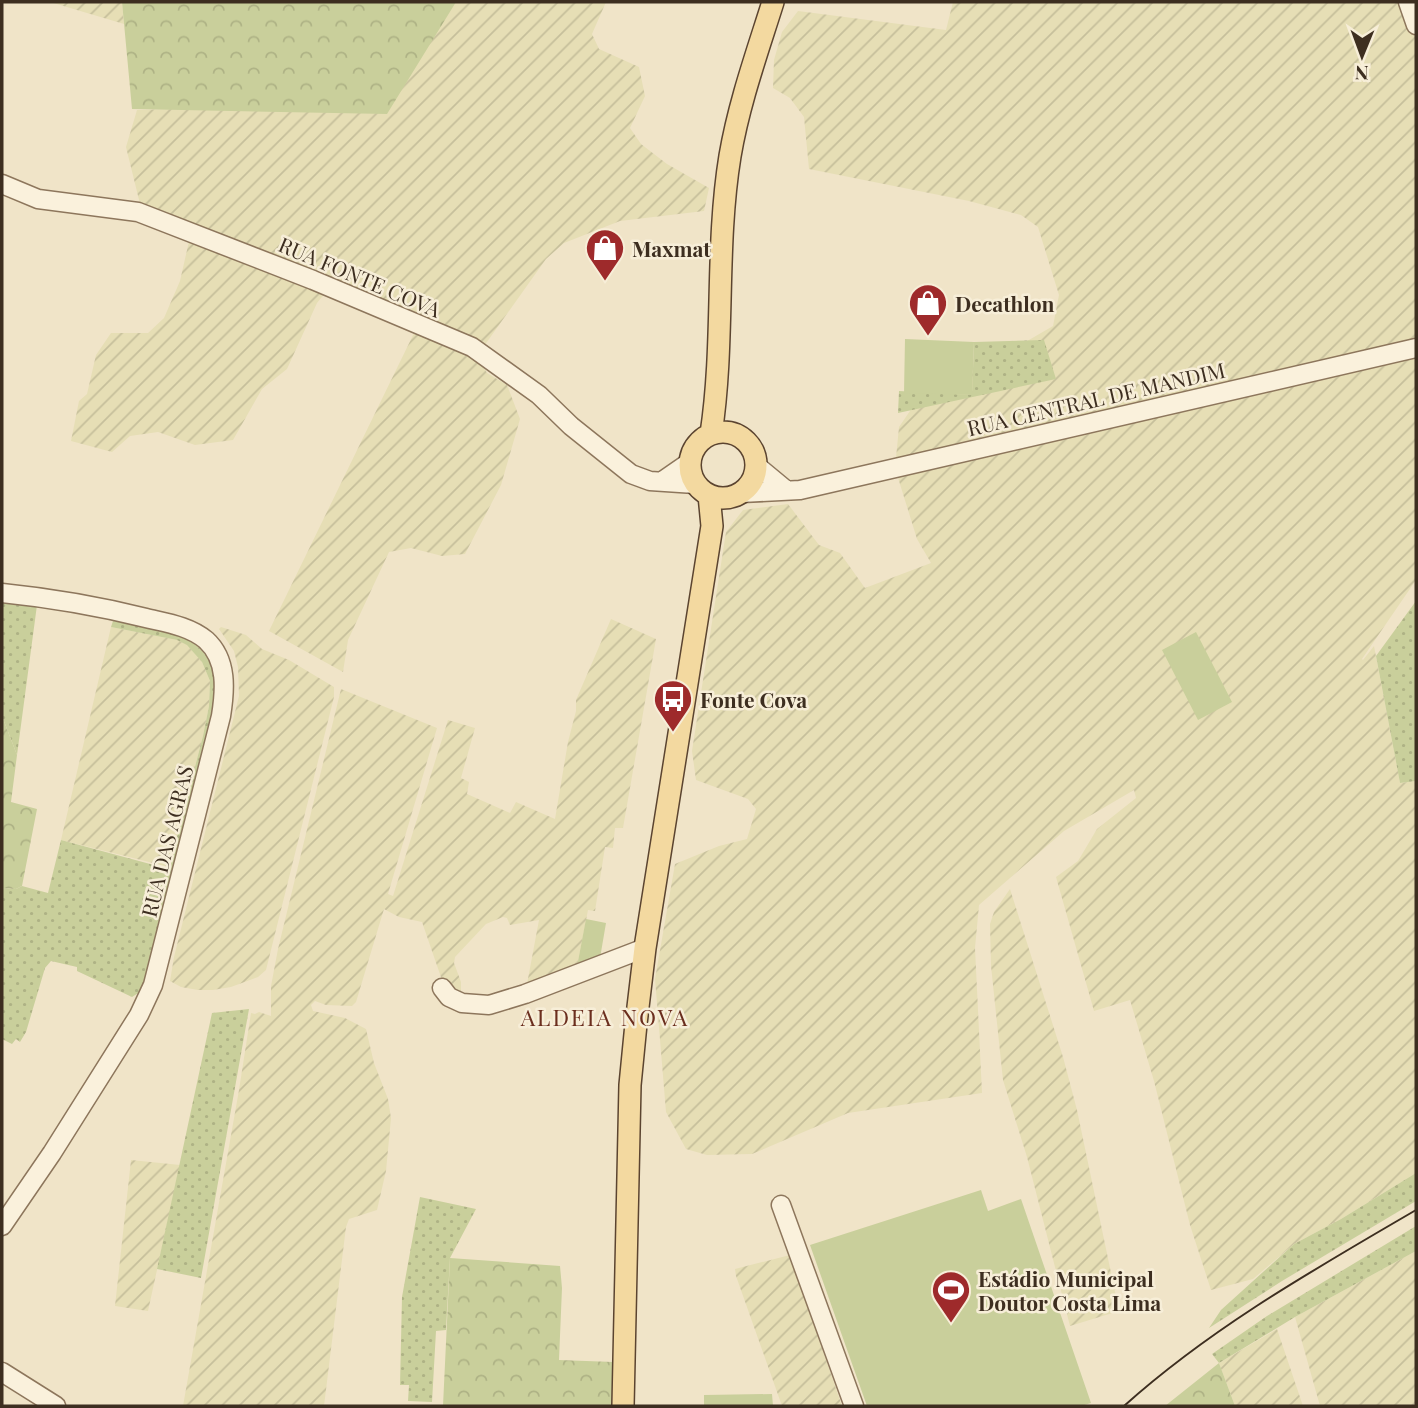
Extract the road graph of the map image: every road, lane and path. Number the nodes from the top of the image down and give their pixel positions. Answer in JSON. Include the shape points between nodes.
{"nodes":[{"id":1,"x":773,"y":2,"type":"edge"},
{"id":2,"x":1409,"y":2,"type":"edge"},
{"id":3,"x":1416,"y":25,"type":"edge"},
{"id":4,"x":2,"y":184,"type":"edge"},
{"id":5,"x":1416,"y":348,"type":"edge"},
{"id":6,"x":716,"y":400,"type":"junction"},
{"id":7,"x":734,"y":433,"type":"junction"},
{"id":8,"x":711,"y":434,"type":"junction"},
{"id":9,"x":690,"y":462,"type":"junction"},
{"id":10,"x":757,"y":466,"type":"junction"},
{"id":11,"x":664,"y":480,"type":"junction"},
{"id":12,"x":702,"y":489,"type":"junction"},
{"id":13,"x":786,"y":490,"type":"junction"},
{"id":14,"x":737,"y":496,"type":"junction"},
{"id":15,"x":712,"y":526,"type":"junction"},
{"id":16,"x":2,"y":593,"type":"edge"},
{"id":17,"x":645,"y":948,"type":"junction"},
{"id":18,"x":442,"y":988,"type":"dead end"},
{"id":19,"x":781,"y":1205,"type":"dead end"},
{"id":20,"x":2,"y":1226,"type":"edge"},
{"id":21,"x":2,"y":1373,"type":"edge"},
{"id":22,"x":56,"y":1406,"type":"edge"},
{"id":23,"x":623,"y":1406,"type":"edge"},
{"id":24,"x":854,"y":1406,"type":"edge"}],
"edges":[{"from":1,"to":6,"type":"main road","via":[[742,101],[730,158]]},
{"from":2,"to":3,"type":"street"},
{"from":4,"to":11,"type":"street","name":"RUA FONTE COVA","via":[[38,199],[138,212],[313,279],[471,347],[540,395],[631,474]]},
{"from":5,"to":13,"type":"street","name":"RUA CENTRAL DE MANDIM","via":[[842,481]]},
{"from":6,"to":7,"type":"main road"},
{"from":6,"to":8,"type":"main road"},
{"from":7,"to":8,"type":"main road"},
{"from":7,"to":10,"type":"main road","via":[[751,446]]},
{"from":8,"to":9,"type":"main road","via":[[696,445]]},
{"from":9,"to":11,"type":"street"},
{"from":9,"to":12,"type":"main road"},
{"from":10,"to":13,"type":"street"},
{"from":10,"to":14,"type":"main road","via":[[750,486]]},
{"from":11,"to":12,"type":"street","name":"RUA FONTE COVA"},
{"from":12,"to":14,"type":"main road"},
{"from":12,"to":15,"type":"main road"},
{"from":13,"to":14,"type":"street","name":"RUA CENTRAL DE MANDIM"},
{"from":14,"to":15,"type":"main road"},
{"from":15,"to":17,"type":"main road"},
{"from":16,"to":20,"type":"street","name":"RUA DAS AGRAS","via":[[110,609],[186,628],[208,641],[221,663],[226,688],[153,985],[139,1015]]},
{"from":17,"to":18,"type":"street","via":[[489,1005],[462,1003]]},
{"from":17,"to":23,"type":"main road","via":[[630,1085]]},
{"from":19,"to":24,"type":"street"},
{"from":21,"to":22,"type":"street"}]}
